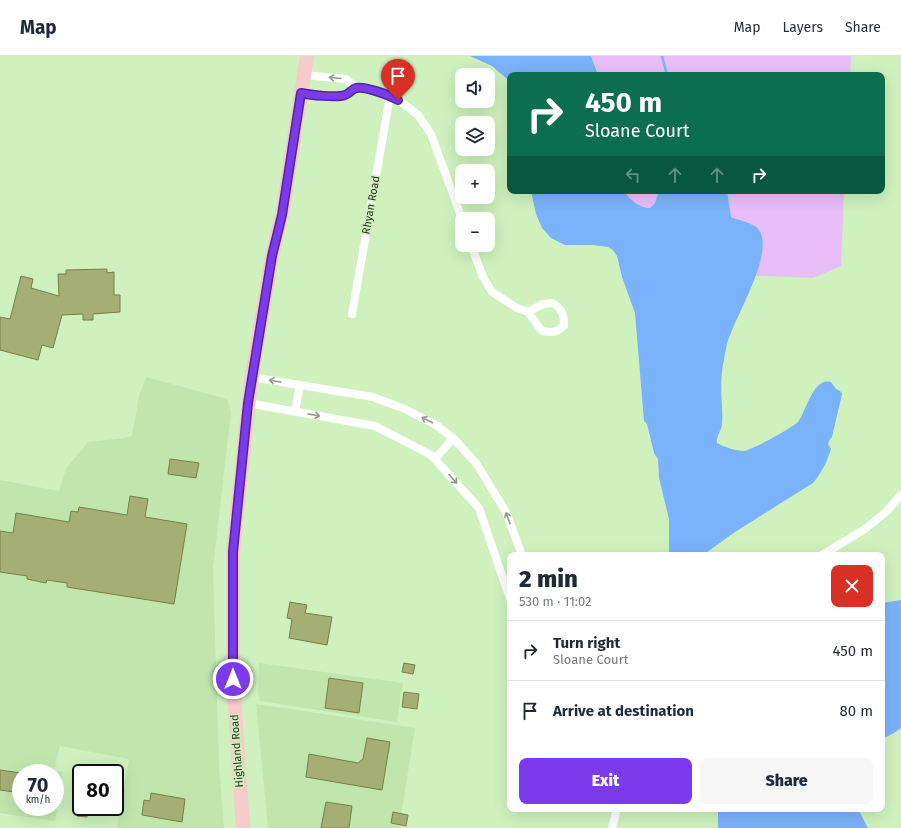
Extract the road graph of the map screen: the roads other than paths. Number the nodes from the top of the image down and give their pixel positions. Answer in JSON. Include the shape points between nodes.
{"nodes":[{"id":1,"x":307,"y":56,"type":"edge"},
{"id":2,"x":304,"y":75,"type":"junction"},
{"id":3,"x":356,"y":88,"type":"junction"},
{"id":4,"x":301,"y":93,"type":"junction"},
{"id":5,"x":390,"y":96,"type":"junction"},
{"id":6,"x":459,"y":212,"type":"edge"},
{"id":7,"x":474,"y":252,"type":"edge"},
{"id":8,"x":528,"y":312,"type":"junction"},
{"id":9,"x":352,"y":314,"type":"dead end"},
{"id":10,"x":251,"y":376,"type":"junction"},
{"id":11,"x":300,"y":385,"type":"junction"},
{"id":12,"x":248,"y":403,"type":"junction"},
{"id":13,"x":295,"y":411,"type":"junction"},
{"id":14,"x":453,"y":438,"type":"junction"},
{"id":15,"x":435,"y":459,"type":"junction"},
{"id":16,"x":901,"y":495,"type":"edge"},
{"id":17,"x":521,"y":552,"type":"edge"},
{"id":18,"x":827,"y":552,"type":"edge"},
{"id":19,"x":507,"y":590,"type":"edge"},
{"id":20,"x":616,"y":812,"type":"edge"},
{"id":21,"x":243,"y":828,"type":"edge"},
{"id":22,"x":612,"y":828,"type":"edge"}],
"edges":[{"from":1,"to":2,"type":"highway","name":"Highland Road"},
{"from":3,"to":2,"type":"street","one_way":true,"via":[[346,79]]},
{"from":2,"to":4,"type":"highway","name":"Highland Road"},
{"from":3,"to":4,"type":"street","via":[[345,95]]},
{"from":3,"to":5,"type":"street","via":[[374,90]]},
{"from":4,"to":10,"type":"highway","name":"Highland Road","via":[[282,215],[272,256]]},
{"from":5,"to":6,"type":"street","via":[[418,115],[431,134]]},
{"from":5,"to":9,"type":"street","name":"Rhyan Road"},
{"from":7,"to":8,"type":"street","via":[[492,292]]},
{"from":8,"to":8,"type":"street","via":[[542,331],[552,333],[564,325],[560,308],[553,303],[543,304]]},
{"from":11,"to":10,"type":"street","one_way":true},
{"from":10,"to":12,"type":"highway","name":"Highland Road"},
{"from":11,"to":13,"type":"street"},
{"from":14,"to":11,"type":"street","one_way":true,"via":[[436,425],[405,409],[373,397]]},
{"from":12,"to":13,"type":"street"},
{"from":12,"to":21,"type":"highway","name":"Highland Road","via":[[232,583],[233,679]]},
{"from":13,"to":15,"type":"street","one_way":true,"via":[[375,426]]},
{"from":14,"to":15,"type":"street"},
{"from":17,"to":14,"type":"street","one_way":true,"via":[[506,512],[476,463]]},
{"from":15,"to":19,"type":"street","one_way":true,"via":[[479,508]]},
{"from":16,"to":18,"type":"street","via":[[886,512],[864,529]]},
{"from":20,"to":22,"type":"street"}]}
